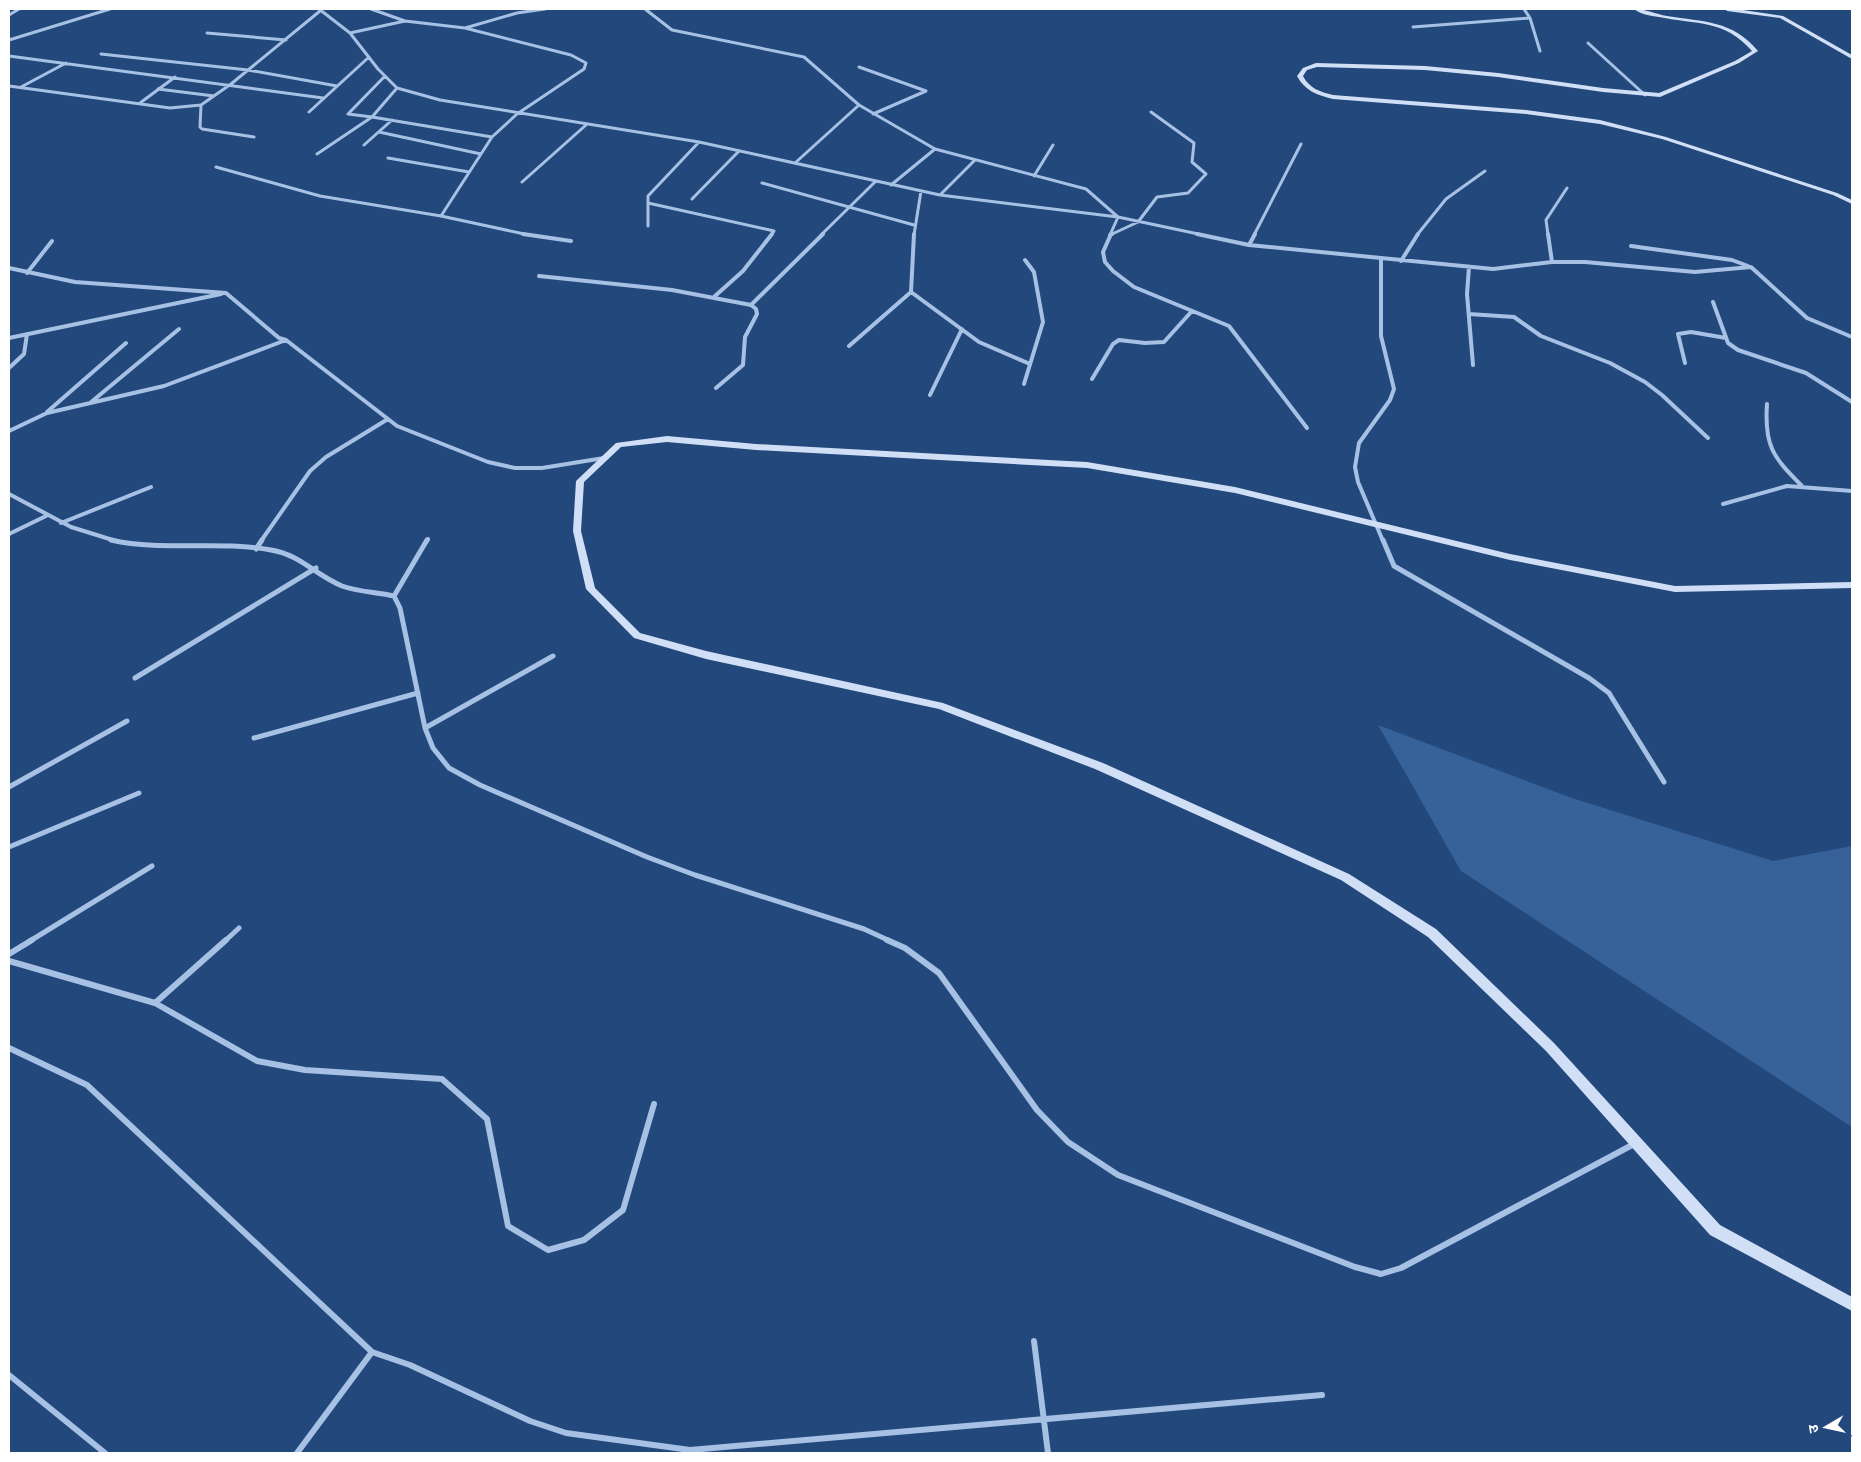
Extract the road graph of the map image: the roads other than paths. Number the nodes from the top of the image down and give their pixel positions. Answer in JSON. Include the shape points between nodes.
{"nodes":[{"id":1,"x":19,"y":9,"type":"edge"},
{"id":2,"x":107,"y":9,"type":"edge"},
{"id":3,"x":370,"y":9,"type":"edge"},
{"id":4,"x":545,"y":9,"type":"edge"},
{"id":5,"x":645,"y":9,"type":"edge"},
{"id":6,"x":1524,"y":9,"type":"edge"},
{"id":7,"x":1636,"y":9,"type":"edge"},
{"id":8,"x":1727,"y":9,"type":"edge"},
{"id":9,"x":9,"y":10,"type":"edge"},
{"id":10,"x":320,"y":10,"type":"edge"},
{"id":11,"x":16,"y":11,"type":"junction"},
{"id":12,"x":9,"y":15,"type":"edge"},
{"id":13,"x":1530,"y":18,"type":"junction"},
{"id":14,"x":406,"y":20,"type":"junction"},
{"id":15,"x":1413,"y":27,"type":"dead end"},
{"id":16,"x":465,"y":28,"type":"junction"},
{"id":17,"x":207,"y":33,"type":"dead end"},
{"id":18,"x":350,"y":33,"type":"junction"},
{"id":19,"x":9,"y":40,"type":"edge"},
{"id":20,"x":286,"y":40,"type":"junction"},
{"id":21,"x":1588,"y":43,"type":"dead end"},
{"id":22,"x":1540,"y":51,"type":"dead end"},
{"id":23,"x":101,"y":54,"type":"dead end"},
{"id":24,"x":9,"y":56,"type":"edge"},
{"id":25,"x":1852,"y":57,"type":"edge"},
{"id":26,"x":369,"y":58,"type":"junction"},
{"id":27,"x":66,"y":63,"type":"junction"},
{"id":28,"x":859,"y":67,"type":"dead end"},
{"id":29,"x":248,"y":70,"type":"junction"},
{"id":30,"x":385,"y":76,"type":"junction"},
{"id":31,"x":175,"y":77,"type":"junction"},
{"id":32,"x":230,"y":84,"type":"junction"},
{"id":33,"x":9,"y":86,"type":"edge"},
{"id":34,"x":337,"y":86,"type":"junction"},
{"id":35,"x":21,"y":87,"type":"junction"},
{"id":36,"x":397,"y":88,"type":"junction"},
{"id":37,"x":158,"y":89,"type":"junction"},
{"id":38,"x":1645,"y":95,"type":"junction"},
{"id":39,"x":215,"y":96,"type":"junction"},
{"id":40,"x":323,"y":98,"type":"junction"},
{"id":41,"x":140,"y":103,"type":"junction"},
{"id":42,"x":859,"y":105,"type":"junction"},
{"id":43,"x":201,"y":106,"type":"junction"},
{"id":44,"x":308,"y":112,"type":"dead end"},
{"id":45,"x":1151,"y":112,"type":"dead end"},
{"id":46,"x":517,"y":114,"type":"junction"},
{"id":47,"x":873,"y":114,"type":"junction"},
{"id":48,"x":372,"y":117,"type":"junction"},
{"id":49,"x":392,"y":120,"type":"junction"},
{"id":50,"x":586,"y":125,"type":"junction"},
{"id":51,"x":379,"y":132,"type":"junction"},
{"id":52,"x":254,"y":137,"type":"dead end"},
{"id":53,"x":492,"y":137,"type":"junction"},
{"id":54,"x":698,"y":142,"type":"junction"},
{"id":55,"x":1301,"y":144,"type":"dead end"},
{"id":56,"x":1053,"y":145,"type":"dead end"},
{"id":57,"x":364,"y":146,"type":"dead end"},
{"id":58,"x":935,"y":148,"type":"junction"},
{"id":59,"x":739,"y":151,"type":"junction"},
{"id":60,"x":316,"y":154,"type":"dead end"},
{"id":61,"x":481,"y":154,"type":"junction"},
{"id":62,"x":388,"y":158,"type":"dead end"},
{"id":63,"x":974,"y":161,"type":"junction"},
{"id":64,"x":795,"y":163,"type":"junction"},
{"id":65,"x":216,"y":167,"type":"dead end"},
{"id":66,"x":469,"y":172,"type":"junction"},
{"id":67,"x":1485,"y":172,"type":"dead end"},
{"id":68,"x":1034,"y":176,"type":"junction"},
{"id":69,"x":876,"y":181,"type":"junction"},
{"id":70,"x":522,"y":182,"type":"dead end"},
{"id":71,"x":762,"y":183,"type":"dead end"},
{"id":72,"x":891,"y":185,"type":"junction"},
{"id":73,"x":1567,"y":188,"type":"dead end"},
{"id":74,"x":921,"y":191,"type":"junction"},
{"id":75,"x":940,"y":195,"type":"junction"},
{"id":76,"x":692,"y":199,"type":"dead end"},
{"id":77,"x":1852,"y":202,"type":"edge"},
{"id":78,"x":648,"y":203,"type":"junction"},
{"id":79,"x":848,"y":209,"type":"junction"},
{"id":80,"x":441,"y":216,"type":"junction"},
{"id":81,"x":1118,"y":218,"type":"junction"},
{"id":82,"x":1138,"y":222,"type":"junction"},
{"id":83,"x":914,"y":225,"type":"junction"},
{"id":84,"x":648,"y":226,"type":"dead end"},
{"id":85,"x":1110,"y":235,"type":"junction"},
{"id":86,"x":52,"y":241,"type":"dead end"},
{"id":87,"x":571,"y":241,"type":"dead end"},
{"id":88,"x":1249,"y":245,"type":"junction"},
{"id":89,"x":1631,"y":246,"type":"dead end"},
{"id":90,"x":1381,"y":259,"type":"junction"},
{"id":91,"x":1025,"y":260,"type":"dead end"},
{"id":92,"x":1402,"y":262,"type":"junction"},
{"id":93,"x":1552,"y":262,"type":"junction"},
{"id":94,"x":1468,"y":267,"type":"junction"},
{"id":95,"x":1751,"y":267,"type":"junction"},
{"id":96,"x":10,"y":271,"type":"edge"},
{"id":97,"x":27,"y":274,"type":"junction"},
{"id":98,"x":539,"y":276,"type":"dead end"},
{"id":99,"x":911,"y":292,"type":"junction"},
{"id":100,"x":226,"y":293,"type":"junction"},
{"id":101,"x":715,"y":296,"type":"junction"},
{"id":102,"x":1713,"y":302,"type":"dead end"},
{"id":103,"x":751,"y":304,"type":"junction"},
{"id":104,"x":1192,"y":311,"type":"junction"},
{"id":105,"x":1469,"y":314,"type":"junction"},
{"id":106,"x":179,"y":329,"type":"dead end"},
{"id":107,"x":962,"y":329,"type":"junction"},
{"id":108,"x":27,"y":334,"type":"junction"},
{"id":109,"x":1852,"y":337,"type":"edge"},
{"id":110,"x":9,"y":338,"type":"edge"},
{"id":111,"x":1726,"y":338,"type":"junction"},
{"id":112,"x":286,"y":340,"type":"junction"},
{"id":113,"x":126,"y":343,"type":"dead end"},
{"id":114,"x":849,"y":346,"type":"dead end"},
{"id":115,"x":1685,"y":363,"type":"dead end"},
{"id":116,"x":1030,"y":364,"type":"junction"},
{"id":117,"x":1473,"y":365,"type":"dead end"},
{"id":118,"x":9,"y":368,"type":"edge"},
{"id":119,"x":1092,"y":379,"type":"dead end"},
{"id":120,"x":1024,"y":384,"type":"dead end"},
{"id":121,"x":716,"y":388,"type":"dead end"},
{"id":122,"x":930,"y":396,"type":"dead end"},
{"id":123,"x":1852,"y":402,"type":"edge"},
{"id":124,"x":90,"y":403,"type":"junction"},
{"id":125,"x":1767,"y":404,"type":"dead end"},
{"id":126,"x":46,"y":413,"type":"junction"},
{"id":127,"x":388,"y":419,"type":"junction"},
{"id":128,"x":1307,"y":428,"type":"dead end"},
{"id":129,"x":9,"y":431,"type":"edge"},
{"id":130,"x":1708,"y":438,"type":"dead end"},
{"id":131,"x":605,"y":458,"type":"junction"},
{"id":132,"x":1802,"y":486,"type":"junction"},
{"id":133,"x":151,"y":487,"type":"dead end"},
{"id":134,"x":1852,"y":491,"type":"edge"},
{"id":135,"x":9,"y":494,"type":"edge"},
{"id":136,"x":1723,"y":504,"type":"dead end"},
{"id":137,"x":46,"y":516,"type":"junction"},
{"id":138,"x":61,"y":523,"type":"junction"},
{"id":139,"x":1378,"y":525,"type":"junction"},
{"id":140,"x":9,"y":534,"type":"edge"},
{"id":141,"x":428,"y":540,"type":"dead end"},
{"id":142,"x":256,"y":549,"type":"junction"},
{"id":143,"x":316,"y":568,"type":"junction"},
{"id":144,"x":1852,"y":585,"type":"edge"},
{"id":145,"x":394,"y":596,"type":"junction"},
{"id":146,"x":553,"y":656,"type":"dead end"},
{"id":147,"x":135,"y":678,"type":"dead end"},
{"id":148,"x":418,"y":693,"type":"junction"},
{"id":149,"x":127,"y":721,"type":"dead end"},
{"id":150,"x":425,"y":728,"type":"junction"},
{"id":151,"x":254,"y":738,"type":"dead end"},
{"id":152,"x":1664,"y":782,"type":"dead end"},
{"id":153,"x":9,"y":787,"type":"edge"},
{"id":154,"x":139,"y":793,"type":"dead end"},
{"id":155,"x":9,"y":847,"type":"edge"},
{"id":156,"x":152,"y":866,"type":"dead end"},
{"id":157,"x":239,"y":928,"type":"dead end"},
{"id":158,"x":9,"y":954,"type":"edge"},
{"id":159,"x":9,"y":961,"type":"edge"},
{"id":160,"x":155,"y":1002,"type":"junction"},
{"id":161,"x":9,"y":1048,"type":"edge"},
{"id":162,"x":654,"y":1104,"type":"dead end"},
{"id":163,"x":1637,"y":1143,"type":"junction"},
{"id":164,"x":1852,"y":1304,"type":"edge"},
{"id":165,"x":1034,"y":1341,"type":"dead end"},
{"id":166,"x":372,"y":1352,"type":"junction"},
{"id":167,"x":9,"y":1375,"type":"edge"},
{"id":168,"x":1322,"y":1395,"type":"dead end"},
{"id":169,"x":1044,"y":1420,"type":"junction"},
{"id":170,"x":689,"y":1452,"type":"edge"},
{"id":171,"x":105,"y":1453,"type":"edge"},
{"id":172,"x":297,"y":1453,"type":"edge"},
{"id":173,"x":1048,"y":1453,"type":"edge"}],
"edges":[{"from":1,"to":11,"type":"street"},
{"from":2,"to":19,"type":"street"},
{"from":3,"to":14,"type":"street"},
{"from":4,"to":16,"type":"street","via":[[517,13]]},
{"from":5,"to":42,"type":"street","via":[[672,30],[804,57]]},
{"from":6,"to":13,"type":"street"},
{"from":7,"to":38,"type":"street","via":[[1653,15],[1723,26],[1745,37],[1755,51],[1660,95]]},
{"from":8,"to":25,"type":"street","via":[[1781,17]]},
{"from":9,"to":11,"type":"street"},
{"from":10,"to":18,"type":"street"},
{"from":10,"to":20,"type":"street"},
{"from":11,"to":12,"type":"street"},
{"from":13,"to":15,"type":"street"},
{"from":13,"to":22,"type":"street"},
{"from":14,"to":16,"type":"street"},
{"from":14,"to":18,"type":"street"},
{"from":16,"to":46,"type":"street","via":[[571,55],[586,63],[584,70]]},
{"from":17,"to":20,"type":"street"},
{"from":18,"to":26,"type":"street"},
{"from":20,"to":29,"type":"street"},
{"from":21,"to":38,"type":"street"},
{"from":23,"to":29,"type":"street"},
{"from":24,"to":27,"type":"street"},
{"from":26,"to":30,"type":"street"},
{"from":26,"to":34,"type":"street"},
{"from":27,"to":31,"type":"street"},
{"from":27,"to":35,"type":"street"},
{"from":28,"to":47,"type":"street","via":[[926,91]]},
{"from":29,"to":32,"type":"street"},
{"from":29,"to":34,"type":"street"},
{"from":30,"to":36,"type":"street"},
{"from":30,"to":48,"type":"street","via":[[348,114]]},
{"from":31,"to":32,"type":"street"},
{"from":31,"to":37,"type":"street"},
{"from":32,"to":39,"type":"street"},
{"from":32,"to":40,"type":"street"},
{"from":33,"to":35,"type":"street"},
{"from":34,"to":40,"type":"street"},
{"from":35,"to":41,"type":"street"},
{"from":36,"to":46,"type":"street","via":[[440,100]]},
{"from":36,"to":48,"type":"street"},
{"from":37,"to":39,"type":"street"},
{"from":37,"to":41,"type":"street"},
{"from":38,"to":77,"type":"street","via":[[1425,68],[1316,65],[1305,69],[1300,76],[1309,89],[1333,97],[1526,112],[1634,130]]},
{"from":39,"to":43,"type":"street"},
{"from":40,"to":44,"type":"street"},
{"from":41,"to":43,"type":"street","via":[[170,108]]},
{"from":42,"to":47,"type":"street"},
{"from":42,"to":64,"type":"street"},
{"from":43,"to":52,"type":"street","via":[[202,130]]},
{"from":45,"to":82,"type":"street","via":[[1194,143],[1192,162],[1206,174],[1188,193],[1157,197]]},
{"from":46,"to":50,"type":"street"},
{"from":46,"to":53,"type":"street"},
{"from":47,"to":58,"type":"street"},
{"from":48,"to":49,"type":"street"},
{"from":48,"to":60,"type":"street"},
{"from":49,"to":51,"type":"street"},
{"from":49,"to":53,"type":"street"},
{"from":50,"to":54,"type":"street"},
{"from":50,"to":70,"type":"street"},
{"from":51,"to":57,"type":"street"},
{"from":51,"to":61,"type":"street"},
{"from":53,"to":61,"type":"street"},
{"from":54,"to":59,"type":"street"},
{"from":54,"to":78,"type":"street","via":[[648,196]]},
{"from":55,"to":88,"type":"street"},
{"from":56,"to":68,"type":"street"},
{"from":58,"to":63,"type":"street"},
{"from":58,"to":72,"type":"street"},
{"from":59,"to":64,"type":"street"},
{"from":59,"to":76,"type":"street"},
{"from":61,"to":66,"type":"street"},
{"from":62,"to":66,"type":"street"},
{"from":63,"to":68,"type":"street"},
{"from":63,"to":75,"type":"street"},
{"from":64,"to":69,"type":"street"},
{"from":65,"to":80,"type":"street","via":[[320,196]]},
{"from":66,"to":80,"type":"street"},
{"from":67,"to":92,"type":"street","via":[[1460,186],[1424,222]]},
{"from":68,"to":81,"type":"street","via":[[1086,189]]},
{"from":69,"to":72,"type":"street"},
{"from":69,"to":79,"type":"street"},
{"from":71,"to":79,"type":"street"},
{"from":72,"to":74,"type":"street"},
{"from":73,"to":93,"type":"street","via":[[1546,220]]},
{"from":74,"to":75,"type":"street"},
{"from":74,"to":83,"type":"street"},
{"from":75,"to":81,"type":"street"},
{"from":78,"to":84,"type":"street"},
{"from":78,"to":101,"type":"street","via":[[774,231],[743,271]]},
{"from":79,"to":83,"type":"street"},
{"from":79,"to":103,"type":"street"},
{"from":80,"to":87,"type":"street"},
{"from":81,"to":82,"type":"street"},
{"from":81,"to":85,"type":"street"},
{"from":82,"to":85,"type":"street"},
{"from":82,"to":88,"type":"street"},
{"from":83,"to":99,"type":"street"},
{"from":85,"to":104,"type":"street","via":[[1103,252],[1105,262],[1113,271],[1134,288]]},
{"from":86,"to":97,"type":"street"},
{"from":88,"to":90,"type":"street"},
{"from":89,"to":95,"type":"street","via":[[1732,260]]},
{"from":90,"to":92,"type":"street"},
{"from":90,"to":139,"type":"street","via":[[1381,336],[1394,389],[1390,400],[1359,443],[1355,467],[1358,482]]},
{"from":91,"to":116,"type":"street","via":[[1034,272],[1043,322]]},
{"from":92,"to":94,"type":"street"},
{"from":93,"to":94,"type":"street","via":[[1493,269]]},
{"from":93,"to":95,"type":"street","via":[[1694,272]]},
{"from":94,"to":105,"type":"street"},
{"from":95,"to":109,"type":"street","via":[[1807,318]]},
{"from":96,"to":97,"type":"street"},
{"from":97,"to":100,"type":"street","via":[[75,282]]},
{"from":98,"to":101,"type":"street"},
{"from":99,"to":107,"type":"street"},
{"from":99,"to":114,"type":"street"},
{"from":100,"to":108,"type":"street"},
{"from":100,"to":112,"type":"street"},
{"from":101,"to":103,"type":"street"},
{"from":102,"to":111,"type":"street"},
{"from":103,"to":121,"type":"street","via":[[756,314],[745,337],[743,365]]},
{"from":104,"to":119,"type":"street","via":[[1164,342],[1145,344],[1119,340],[1113,344]]},
{"from":104,"to":128,"type":"street","via":[[1230,326]]},
{"from":105,"to":117,"type":"street"},
{"from":105,"to":130,"type":"street","via":[[1514,317],[1537,334],[1610,363],[1662,395]]},
{"from":106,"to":124,"type":"street"},
{"from":107,"to":116,"type":"street","via":[[979,342]]},
{"from":107,"to":122,"type":"street"},
{"from":108,"to":110,"type":"street"},
{"from":108,"to":118,"type":"street","via":[[24,354]]},
{"from":111,"to":115,"type":"street","via":[[1691,332],[1678,334],[1676,337]]},
{"from":111,"to":123,"type":"street","via":[[1738,350],[1806,373]]},
{"from":112,"to":124,"type":"street","via":[[164,386]]},
{"from":112,"to":127,"type":"street"},
{"from":113,"to":126,"type":"street"},
{"from":116,"to":120,"type":"street"},
{"from":124,"to":126,"type":"street"},
{"from":125,"to":132,"type":"street","via":[[1764,430],[1767,445],[1774,458]]},
{"from":126,"to":129,"type":"street"},
{"from":127,"to":131,"type":"street","via":[[397,426],[488,462],[515,468],[542,468]]},
{"from":127,"to":142,"type":"street","via":[[310,471]]},
{"from":131,"to":139,"type":"street","via":[[619,445],[667,439],[756,447],[1086,464],[1235,490]]},
{"from":131,"to":163,"type":"street","via":[[580,481],[577,531],[591,589],[637,636],[706,655],[940,706],[1099,766],[1345,877],[1432,933],[1550,1047]]},
{"from":132,"to":134,"type":"street"},
{"from":132,"to":136,"type":"street","via":[[1770,490]]},
{"from":133,"to":138,"type":"street"},
{"from":135,"to":137,"type":"street"},
{"from":137,"to":138,"type":"street"},
{"from":137,"to":140,"type":"street"},
{"from":138,"to":142,"type":"street","via":[[86,533],[138,545]]},
{"from":139,"to":144,"type":"street","via":[[1510,557],[1675,589]]},
{"from":139,"to":152,"type":"street","via":[[1394,566],[1590,678],[1609,693]]},
{"from":141,"to":145,"type":"street"},
{"from":142,"to":143,"type":"street","via":[[288,553]]},
{"from":143,"to":145,"type":"street","via":[[341,586]]},
{"from":143,"to":147,"type":"street"},
{"from":145,"to":148,"type":"street","via":[[400,608]]},
{"from":146,"to":150,"type":"street"},
{"from":148,"to":150,"type":"street"},
{"from":148,"to":151,"type":"street"},
{"from":149,"to":153,"type":"street"},
{"from":150,"to":163,"type":"street","via":[[433,748],[449,768],[480,785],[647,857],[864,929],[905,948],[939,973],[1037,1110],[1068,1142],[1118,1175],[1355,1267],[1382,1274],[1401,1268]]},
{"from":154,"to":155,"type":"street"},
{"from":156,"to":158,"type":"street"},
{"from":157,"to":160,"type":"street"},
{"from":159,"to":160,"type":"street"},
{"from":160,"to":162,"type":"street","via":[[256,1060],[305,1070],[442,1079],[487,1119],[508,1226],[548,1250],[584,1240],[623,1210]]},
{"from":161,"to":166,"type":"street","via":[[87,1085]]},
{"from":163,"to":164,"type":"street","via":[[1716,1230]]},
{"from":165,"to":169,"type":"street"},
{"from":166,"to":170,"type":"street","via":[[410,1365],[530,1421],[566,1433]]},
{"from":166,"to":172,"type":"street"},
{"from":167,"to":171,"type":"street"},
{"from":168,"to":169,"type":"street"},
{"from":169,"to":170,"type":"street"},
{"from":169,"to":173,"type":"street"}]}
